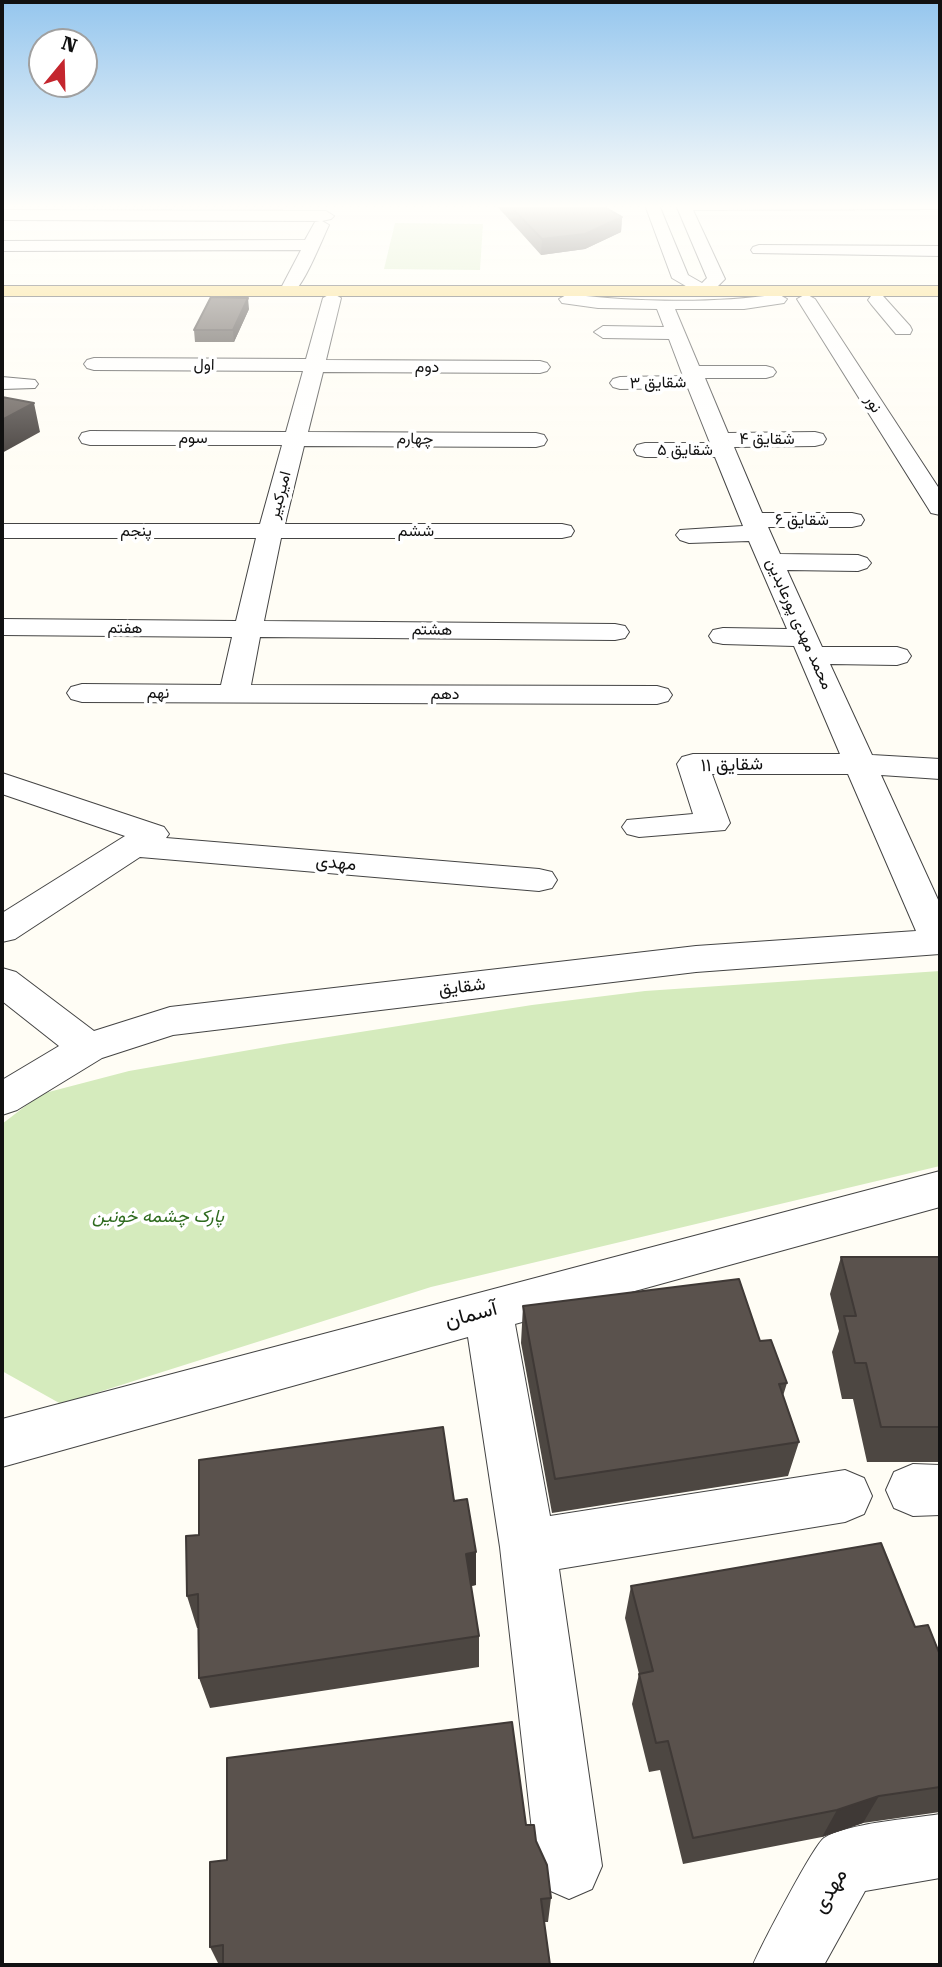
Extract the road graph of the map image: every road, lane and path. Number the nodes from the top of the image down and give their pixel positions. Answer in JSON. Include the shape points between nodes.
{"nodes":[{"id":1,"x":643,"y":297,"type":"edge"},
{"id":2,"x":737,"y":297,"type":"edge"},
{"id":3,"x":2,"y":298,"type":"edge"},
{"id":4,"x":332,"y":298,"type":"junction"},
{"id":5,"x":568,"y":299,"type":"junction"},
{"id":6,"x":778,"y":299,"type":"junction"},
{"id":7,"x":806,"y":299,"type":"junction"},
{"id":8,"x":877,"y":300,"type":"junction"},
{"id":9,"x":940,"y":300,"type":"edge"},
{"id":10,"x":664,"y":304,"type":"junction"},
{"id":11,"x":903,"y":330,"type":"dead end"},
{"id":12,"x":603,"y":332,"type":"dead end"},
{"id":13,"x":676,"y":332,"type":"junction"},
{"id":14,"x":94,"y":364,"type":"dead end"},
{"id":15,"x":314,"y":366,"type":"junction"},
{"id":16,"x":540,"y":367,"type":"dead end"},
{"id":17,"x":766,"y":372,"type":"dead end"},
{"id":18,"x":694,"y":377,"type":"junction"},
{"id":19,"x":2,"y":383,"type":"edge"},
{"id":20,"x":620,"y":383,"type":"dead end"},
{"id":21,"x":28,"y":384,"type":"dead end"},
{"id":22,"x":90,"y":438,"type":"dead end"},
{"id":23,"x":295,"y":438,"type":"junction"},
{"id":24,"x":815,"y":439,"type":"dead end"},
{"id":25,"x":536,"y":440,"type":"dead end"},
{"id":26,"x":722,"y":445,"type":"junction"},
{"id":27,"x":645,"y":450,"type":"dead end"},
{"id":28,"x":940,"y":508,"type":"edge"},
{"id":29,"x":852,"y":520,"type":"dead end"},
{"id":30,"x":755,"y":526,"type":"junction"},
{"id":31,"x":2,"y":531,"type":"edge"},
{"id":32,"x":271,"y":531,"type":"junction"},
{"id":33,"x":562,"y":531,"type":"dead end"},
{"id":34,"x":689,"y":535,"type":"dead end"},
{"id":35,"x":771,"y":562,"type":"junction"},
{"id":36,"x":858,"y":563,"type":"dead end"},
{"id":37,"x":2,"y":627,"type":"edge"},
{"id":38,"x":248,"y":629,"type":"junction"},
{"id":39,"x":615,"y":632,"type":"dead end"},
{"id":40,"x":723,"y":636,"type":"dead end"},
{"id":41,"x":808,"y":646,"type":"junction"},
{"id":42,"x":897,"y":656,"type":"dead end"},
{"id":43,"x":82,"y":693,"type":"dead end"},
{"id":44,"x":234,"y":693,"type":"junction"},
{"id":45,"x":657,"y":695,"type":"dead end"},
{"id":46,"x":861,"y":764,"type":"junction"},
{"id":47,"x":940,"y":769,"type":"edge"},
{"id":48,"x":2,"y":783,"type":"edge"},
{"id":49,"x":639,"y":827,"type":"dead end"},
{"id":50,"x":133,"y":846,"type":"junction"},
{"id":51,"x":539,"y":880,"type":"dead end"},
{"id":52,"x":2,"y":895,"type":"edge"},
{"id":53,"x":55,"y":897,"type":"junction"},
{"id":54,"x":2,"y":930,"type":"edge"},
{"id":55,"x":940,"y":942,"type":"edge"},
{"id":56,"x":2,"y":981,"type":"edge"},
{"id":57,"x":88,"y":1048,"type":"junction"},
{"id":58,"x":2,"y":1099,"type":"edge"},
{"id":59,"x":940,"y":1189,"type":"edge"},
{"id":60,"x":488,"y":1310,"type":"junction"},
{"id":61,"x":9,"y":1435,"type":"edge"},
{"id":62,"x":845,"y":1496,"type":"dead end"},
{"id":63,"x":528,"y":1547,"type":"junction"},
{"id":64,"x":940,"y":1846,"type":"edge"},
{"id":65,"x":569,"y":1867,"type":"dead end"},
{"id":66,"x":787,"y":1965,"type":"edge"}],
"edges":[{"from":1,"to":5,"type":"main road"},
{"from":2,"to":6,"type":"main road"},
{"from":3,"to":4,"type":"main road"},
{"from":4,"to":5,"type":"main road"},
{"from":4,"to":15,"type":"street","name":"امیرکبیر"},
{"from":5,"to":10,"type":"street"},
{"from":6,"to":7,"type":"main road"},
{"from":6,"to":10,"type":"street","via":[[755,304]]},
{"from":7,"to":8,"type":"main road"},
{"from":7,"to":28,"type":"street","name":"نور"},
{"from":8,"to":9,"type":"main road"},
{"from":8,"to":11,"type":"street"},
{"from":10,"to":13,"type":"street","name":"محمد مهدی پورعابدین"},
{"from":12,"to":13,"type":"street"},
{"from":13,"to":18,"type":"street","name":"محمد مهدی پورعابدین"},
{"from":14,"to":15,"type":"street","name":"اول"},
{"from":15,"to":16,"type":"street","name":"دوم"},
{"from":15,"to":23,"type":"street","name":"امیرکبیر"},
{"from":17,"to":18,"type":"street","name":"شقایق ۳"},
{"from":18,"to":20,"type":"street","name":"شقایق ۳"},
{"from":18,"to":26,"type":"street","name":"محمد مهدی پورعابدین"},
{"from":19,"to":21,"type":"street"},
{"from":22,"to":23,"type":"street","name":"سوم"},
{"from":23,"to":25,"type":"street","name":"چهارم"},
{"from":23,"to":32,"type":"street","name":"امیرکبیر"},
{"from":24,"to":26,"type":"street","name":"شقایق ۴"},
{"from":26,"to":27,"type":"street","name":"شقایق ۵"},
{"from":26,"to":30,"type":"street","name":"محمد مهدی پورعابدین"},
{"from":29,"to":30,"type":"street","name":"شقایق ۶"},
{"from":30,"to":34,"type":"street","name":"شقایق ۶"},
{"from":30,"to":35,"type":"street","name":"محمد مهدی پورعابدین"},
{"from":31,"to":32,"type":"street","name":"پنجم"},
{"from":32,"to":33,"type":"street","name":"ششم"},
{"from":32,"to":38,"type":"street","name":"امیرکبیر"},
{"from":35,"to":36,"type":"street"},
{"from":35,"to":41,"type":"street","name":"محمد مهدی پورعابدین"},
{"from":37,"to":38,"type":"street","name":"هفتم"},
{"from":38,"to":39,"type":"street","name":"هشتم"},
{"from":38,"to":44,"type":"street","name":"امیرکبیر"},
{"from":40,"to":41,"type":"street"},
{"from":41,"to":42,"type":"street"},
{"from":41,"to":46,"type":"street","name":"محمد مهدی پورعابدین"},
{"from":43,"to":44,"type":"street","name":"نهم"},
{"from":44,"to":45,"type":"street","name":"دهم"},
{"from":46,"to":47,"type":"street"},
{"from":46,"to":49,"type":"street","name":"شقایق ۱۱","via":[[693,764],[712,823]]},
{"from":46,"to":55,"type":"street","name":"محمد مهدی پورعابدین"},
{"from":48,"to":50,"type":"street","via":[[152,834]]},
{"from":50,"to":51,"type":"street","name":"مهدی"},
{"from":50,"to":53,"type":"street"},
{"from":52,"to":53,"type":"street"},
{"from":53,"to":54,"type":"street"},
{"from":55,"to":57,"type":"street","name":"شقایق","via":[[696,959],[170,1021]]},
{"from":56,"to":57,"type":"street"},
{"from":57,"to":58,"type":"street","name":"شقایق"},
{"from":59,"to":60,"type":"street","name":"آسمان"},
{"from":60,"to":61,"type":"street","name":"آسمان"},
{"from":60,"to":63,"type":"street"},
{"from":62,"to":63,"type":"street"},
{"from":63,"to":65,"type":"street"},
{"from":64,"to":66,"type":"street","name":"مهدی","via":[[845,1862]]}]}
